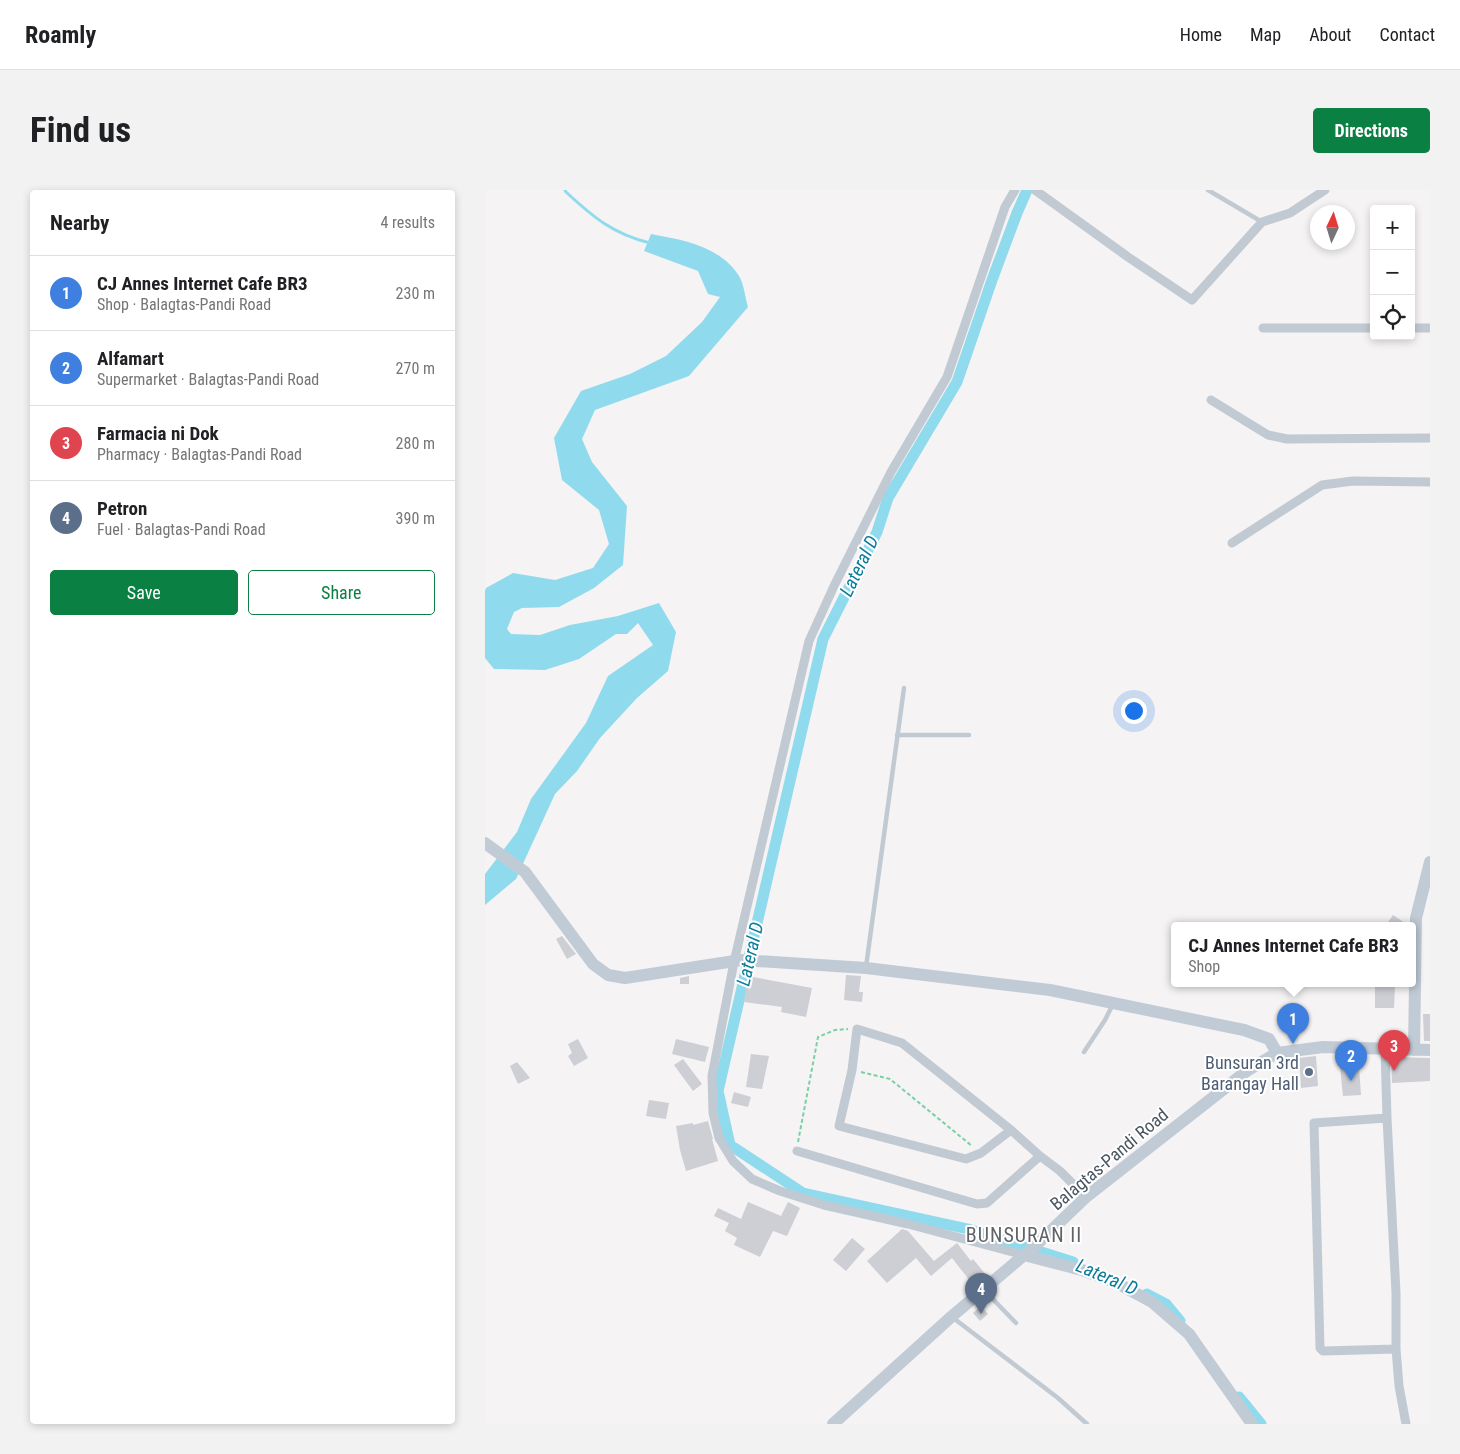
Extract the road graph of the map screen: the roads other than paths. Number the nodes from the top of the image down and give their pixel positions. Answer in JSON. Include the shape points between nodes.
{"nodes":[{"id":1,"x":1015,"y":190,"type":"edge"},
{"id":2,"x":1035,"y":190,"type":"edge"},
{"id":3,"x":1208,"y":190,"type":"edge"},
{"id":4,"x":1325,"y":190,"type":"edge"},
{"id":5,"x":1262,"y":222,"type":"junction"},
{"id":6,"x":1263,"y":328,"type":"dead end"},
{"id":7,"x":1370,"y":328,"type":"edge"},
{"id":8,"x":1415,"y":328,"type":"edge"},
{"id":9,"x":1430,"y":328,"type":"edge"},
{"id":10,"x":1211,"y":400,"type":"dead end"},
{"id":11,"x":1430,"y":438,"type":"edge"},
{"id":12,"x":1430,"y":482,"type":"edge"},
{"id":13,"x":1232,"y":543,"type":"dead end"},
{"id":14,"x":904,"y":688,"type":"dead end"},
{"id":15,"x":969,"y":735,"type":"dead end"},
{"id":16,"x":897,"y":736,"type":"junction"},
{"id":17,"x":490,"y":846,"type":"edge"},
{"id":18,"x":1430,"y":862,"type":"edge"},
{"id":19,"x":1416,"y":922,"type":"edge"},
{"id":20,"x":743,"y":961,"type":"junction"},
{"id":21,"x":866,"y":968,"type":"junction"},
{"id":22,"x":1415,"y":987,"type":"edge"},
{"id":23,"x":1114,"y":1003,"type":"junction"},
{"id":24,"x":1385,"y":1049,"type":"junction"},
{"id":25,"x":1414,"y":1050,"type":"junction"},
{"id":26,"x":1430,"y":1050,"type":"edge"},
{"id":27,"x":1084,"y":1052,"type":"dead end"},
{"id":28,"x":1277,"y":1053,"type":"junction"},
{"id":29,"x":1387,"y":1118,"type":"junction"},
{"id":30,"x":1011,"y":1130,"type":"junction"},
{"id":31,"x":797,"y":1151,"type":"road end"},
{"id":32,"x":1040,"y":1156,"type":"junction"},
{"id":33,"x":1086,"y":1197,"type":"junction"},
{"id":34,"x":1029,"y":1250,"type":"junction"},
{"id":35,"x":983,"y":1289,"type":"junction"},
{"id":36,"x":951,"y":1317,"type":"junction"},
{"id":37,"x":1016,"y":1322,"type":"dead end"},
{"id":38,"x":1396,"y":1349,"type":"junction"},
{"id":39,"x":833,"y":1424,"type":"edge"},
{"id":40,"x":1087,"y":1424,"type":"edge"},
{"id":41,"x":1252,"y":1424,"type":"edge"},
{"id":42,"x":1405,"y":1424,"type":"edge"}],
"edges":[{"from":1,"to":20,"type":"street","via":[[1005,207],[947,378],[891,472],[809,641]]},
{"from":2,"to":5,"type":"street","via":[[1192,300]]},
{"from":3,"to":5,"type":"lane"},
{"from":4,"to":5,"type":"street","via":[[1290,213]]},
{"from":6,"to":7,"type":"street"},
{"from":8,"to":9,"type":"street"},
{"from":10,"to":11,"type":"street","via":[[1268,435],[1287,439]]},
{"from":12,"to":13,"type":"street","via":[[1353,481],[1322,485]]},
{"from":14,"to":16,"type":"lane"},
{"from":15,"to":16,"type":"lane"},
{"from":16,"to":21,"type":"lane"},
{"from":17,"to":20,"type":"street","via":[[525,872],[593,964],[608,975],[625,978]]},
{"from":18,"to":19,"type":"street"},
{"from":20,"to":21,"type":"street"},
{"from":20,"to":34,"type":"street","via":[[712,1076],[713,1113],[719,1138],[733,1161],[752,1179],[824,1205]]},
{"from":21,"to":23,"type":"street","via":[[1049,990]]},
{"from":22,"to":25,"type":"street"},
{"from":23,"to":27,"type":"lane"},
{"from":23,"to":28,"type":"street","via":[[1244,1030],[1269,1039]]},
{"from":24,"to":25,"type":"street","name":"Balagtas-Pandi Road"},
{"from":24,"to":28,"type":"street","name":"Balagtas-Pandi Road","via":[[1323,1047]]},
{"from":24,"to":29,"type":"street"},
{"from":25,"to":26,"type":"street","name":"Balagtas-Pandi Road"},
{"from":28,"to":33,"type":"street","name":"Balagtas-Pandi Road","via":[[1248,1070]]},
{"from":29,"to":38,"type":"street"},
{"from":29,"to":38,"type":"street","via":[[1314,1123],[1318,1332],[1323,1351]]},
{"from":30,"to":30,"type":"street","via":[[902,1043],[857,1029],[852,1070],[839,1126],[966,1159],[981,1153]]},
{"from":30,"to":32,"type":"street"},
{"from":31,"to":32,"type":"street","via":[[977,1204],[987,1203]]},
{"from":32,"to":33,"type":"street"},
{"from":33,"to":34,"type":"street","name":"Balagtas-Pandi Road"},
{"from":34,"to":35,"type":"street","name":"Balagtas-Pandi Road"},
{"from":34,"to":41,"type":"street","via":[[1113,1281],[1152,1302],[1189,1334]]},
{"from":35,"to":36,"type":"street","name":"Balagtas-Pandi Road"},
{"from":35,"to":37,"type":"lane"},
{"from":36,"to":39,"type":"street","name":"Balagtas-Pandi Road"},
{"from":36,"to":40,"type":"lane","via":[[1058,1398]]},
{"from":38,"to":42,"type":"street"}]}
